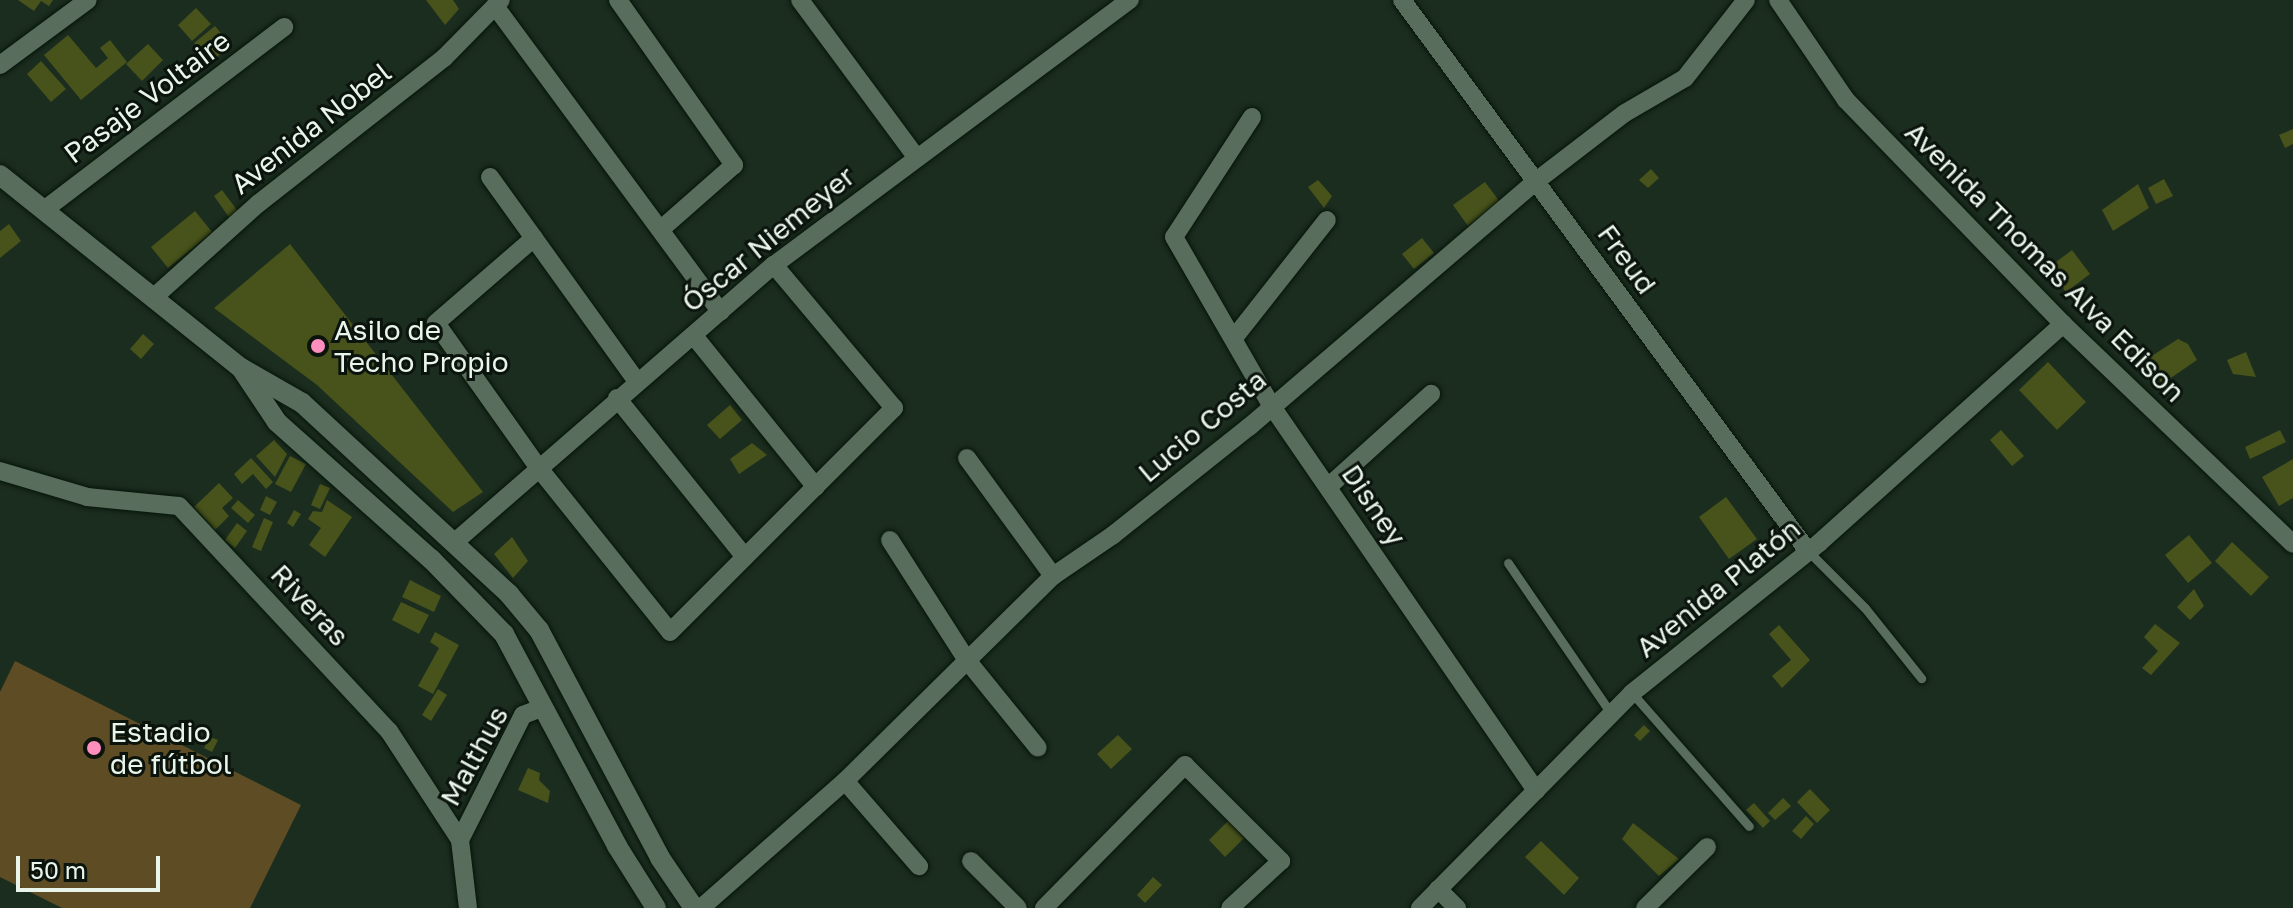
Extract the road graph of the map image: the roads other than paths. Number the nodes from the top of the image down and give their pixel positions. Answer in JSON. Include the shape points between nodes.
{"nodes":[{"id":1,"x":88,"y":0,"type":"edge"},
{"id":2,"x":618,"y":0,"type":"edge"},
{"id":3,"x":800,"y":0,"type":"edge"},
{"id":4,"x":1130,"y":0,"type":"edge"},
{"id":5,"x":1402,"y":0,"type":"edge"},
{"id":6,"x":1746,"y":0,"type":"edge"},
{"id":7,"x":1778,"y":0,"type":"edge"},
{"id":8,"x":498,"y":3,"type":"edge"},
{"id":9,"x":284,"y":27,"type":"dead end"},
{"id":10,"x":0,"y":65,"type":"edge"},
{"id":11,"x":1252,"y":117,"type":"dead end"},
{"id":12,"x":916,"y":157,"type":"junction"},
{"id":13,"x":0,"y":175,"type":"edge"},
{"id":14,"x":490,"y":177,"type":"dead end"},
{"id":15,"x":1535,"y":182,"type":"junction"},
{"id":16,"x":44,"y":210,"type":"junction"},
{"id":17,"x":1327,"y":220,"type":"dead end"},
{"id":18,"x":660,"y":230,"type":"junction"},
{"id":19,"x":534,"y":238,"type":"junction"},
{"id":20,"x":774,"y":265,"type":"junction"},
{"id":21,"x":153,"y":298,"type":"junction"},
{"id":22,"x":721,"y":312,"type":"junction"},
{"id":23,"x":2063,"y":324,"type":"junction"},
{"id":24,"x":694,"y":336,"type":"junction"},
{"id":25,"x":1234,"y":338,"type":"junction"},
{"id":26,"x":241,"y":368,"type":"junction"},
{"id":27,"x":636,"y":380,"type":"junction"},
{"id":28,"x":1431,"y":394,"type":"dead end"},
{"id":29,"x":617,"y":398,"type":"junction"},
{"id":30,"x":1271,"y":405,"type":"junction"},
{"id":31,"x":967,"y":458,"type":"dead end"},
{"id":32,"x":538,"y":467,"type":"junction"},
{"id":33,"x":0,"y":471,"type":"edge"},
{"id":34,"x":816,"y":487,"type":"junction"},
{"id":35,"x":1328,"y":487,"type":"junction"},
{"id":36,"x":890,"y":540,"type":"dead end"},
{"id":37,"x":456,"y":541,"type":"junction"},
{"id":38,"x":2293,"y":544,"type":"edge"},
{"id":39,"x":1807,"y":550,"type":"junction"},
{"id":40,"x":745,"y":557,"type":"junction"},
{"id":41,"x":1508,"y":563,"type":"dead end"},
{"id":42,"x":1053,"y":576,"type":"junction"},
{"id":43,"x":966,"y":659,"type":"junction"},
{"id":44,"x":1921,"y":678,"type":"dead end"},
{"id":45,"x":1632,"y":693,"type":"junction"},
{"id":46,"x":544,"y":707,"type":"junction"},
{"id":47,"x":1612,"y":715,"type":"junction"},
{"id":48,"x":1038,"y":748,"type":"dead end"},
{"id":49,"x":845,"y":781,"type":"junction"},
{"id":50,"x":1536,"y":791,"type":"junction"},
{"id":51,"x":1749,"y":826,"type":"dead end"},
{"id":52,"x":460,"y":840,"type":"junction"},
{"id":53,"x":1707,"y":847,"type":"dead end"},
{"id":54,"x":971,"y":861,"type":"dead end"},
{"id":55,"x":919,"y":866,"type":"dead end"},
{"id":56,"x":1438,"y":889,"type":"junction"},
{"id":57,"x":468,"y":908,"type":"edge"},
{"id":58,"x":656,"y":908,"type":"edge"},
{"id":59,"x":694,"y":908,"type":"edge"},
{"id":60,"x":701,"y":908,"type":"edge"},
{"id":61,"x":1018,"y":908,"type":"edge"},
{"id":62,"x":1044,"y":908,"type":"edge"},
{"id":63,"x":1230,"y":908,"type":"edge"},
{"id":64,"x":1420,"y":908,"type":"edge"},
{"id":65,"x":1457,"y":908,"type":"edge"},
{"id":66,"x":1645,"y":908,"type":"edge"}],
"edges":[{"from":1,"to":10,"type":"street"},
{"from":2,"to":18,"type":"street","via":[[734,165]]},
{"from":3,"to":12,"type":"street"},
{"from":4,"to":12,"type":"street","name":"Óscar Niemeyer"},
{"from":5,"to":15,"type":"street","name":"Freud"},
{"from":6,"to":15,"type":"street","name":"Lucio Costa","via":[[1685,78],[1625,113]]},
{"from":7,"to":23,"type":"street","name":"Avenida Thomas Alva Edison","via":[[1846,100]]},
{"from":8,"to":18,"type":"street"},
{"from":8,"to":21,"type":"street","name":"Avenida Nobel","via":[[444,58],[259,203]]},
{"from":9,"to":16,"type":"street","name":"Pasaje Voltaire"},
{"from":11,"to":25,"type":"street","name":"Disney","via":[[1175,230],[1177,243]]},
{"from":12,"to":20,"type":"street","name":"Óscar Niemeyer"},
{"from":13,"to":16,"type":"street"},
{"from":14,"to":19,"type":"street"},
{"from":15,"to":30,"type":"street","name":"Lucio Costa"},
{"from":15,"to":39,"type":"street","name":"Freud"},
{"from":16,"to":21,"type":"street"},
{"from":17,"to":25,"type":"street"},
{"from":18,"to":22,"type":"street"},
{"from":19,"to":27,"type":"street"},
{"from":19,"to":32,"type":"street","via":[[436,323]]},
{"from":20,"to":22,"type":"street","name":"Óscar Niemeyer"},
{"from":20,"to":34,"type":"street","via":[[894,408]]},
{"from":21,"to":26,"type":"street"},
{"from":22,"to":24,"type":"street","name":"Óscar Niemeyer"},
{"from":23,"to":38,"type":"street","name":"Avenida Thomas Alva Edison"},
{"from":23,"to":39,"type":"street","name":"Avenida Platón"},
{"from":24,"to":27,"type":"street","name":"Óscar Niemeyer"},
{"from":24,"to":34,"type":"street"},
{"from":25,"to":30,"type":"street","name":"Disney"},
{"from":26,"to":37,"type":"street","via":[[302,403]]},
{"from":26,"to":46,"type":"street","via":[[277,422],[431,559],[504,634]]},
{"from":27,"to":29,"type":"street","name":"Óscar Niemeyer"},
{"from":28,"to":35,"type":"street"},
{"from":29,"to":32,"type":"street","name":"Óscar Niemeyer"},
{"from":29,"to":40,"type":"street"},
{"from":30,"to":35,"type":"street","name":"Disney"},
{"from":30,"to":42,"type":"street","name":"Lucio Costa","via":[[1113,535]]},
{"from":31,"to":42,"type":"street"},
{"from":32,"to":37,"type":"street","name":"Óscar Niemeyer"},
{"from":32,"to":40,"type":"street","via":[[670,632]]},
{"from":33,"to":52,"type":"street","name":"Riveras","via":[[87,497],[179,506],[389,731]]},
{"from":34,"to":40,"type":"street"},
{"from":35,"to":50,"type":"street","name":"Disney"},
{"from":36,"to":43,"type":"street"},
{"from":37,"to":59,"type":"street","via":[[539,630],[660,858]]},
{"from":39,"to":44,"type":"lane","via":[[1865,608]]},
{"from":39,"to":45,"type":"street","name":"Avenida Platón"},
{"from":41,"to":47,"type":"lane"},
{"from":42,"to":43,"type":"street","name":"Lucio Costa"},
{"from":43,"to":48,"type":"street"},
{"from":43,"to":49,"type":"street","name":"Lucio Costa"},
{"from":45,"to":47,"type":"street","name":"Avenida Platón"},
{"from":45,"to":51,"type":"lane"},
{"from":46,"to":52,"type":"street","name":"Malthus","via":[[523,715]]},
{"from":46,"to":58,"type":"street"},
{"from":47,"to":50,"type":"street","name":"Avenida Platón"},
{"from":49,"to":55,"type":"street"},
{"from":49,"to":60,"type":"street","name":"Lucio Costa"},
{"from":50,"to":56,"type":"street","name":"Avenida Platón"},
{"from":52,"to":57,"type":"street","name":"Riveras"},
{"from":53,"to":66,"type":"street"},
{"from":54,"to":61,"type":"street"},
{"from":56,"to":64,"type":"street","name":"Avenida Platón"},
{"from":56,"to":65,"type":"street"},
{"from":62,"to":63,"type":"street","via":[[1185,765],[1281,861]]}]}
